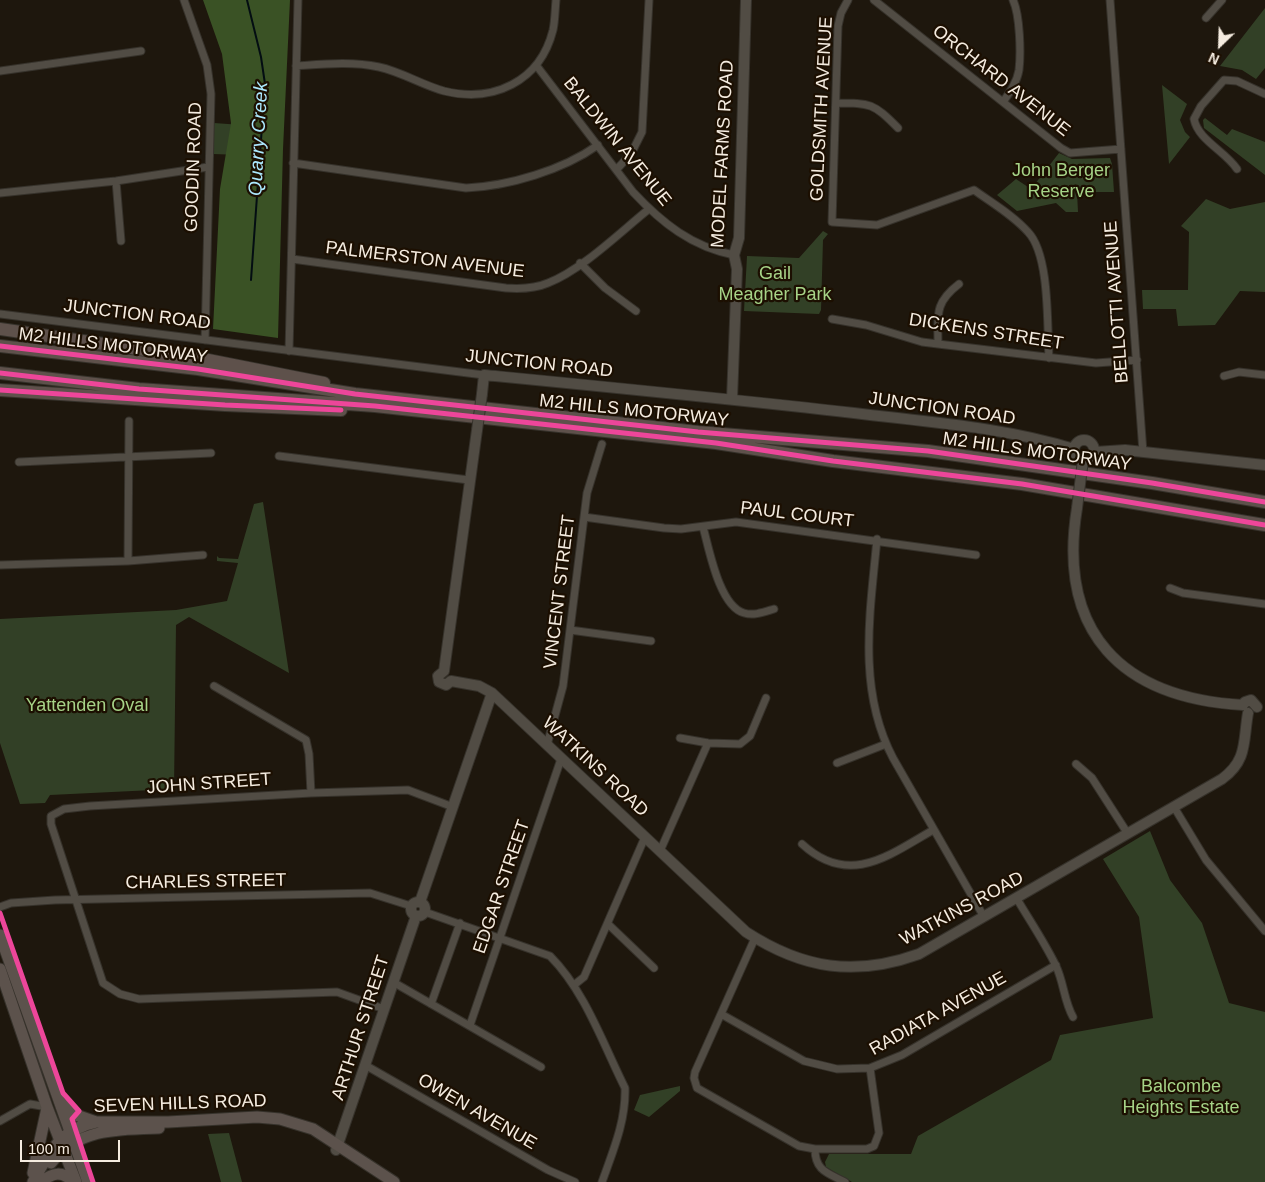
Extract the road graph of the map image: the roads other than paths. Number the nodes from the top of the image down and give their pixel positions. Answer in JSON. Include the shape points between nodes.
{"nodes":[{"id":1,"x":184,"y":0,"type":"edge"},
{"id":2,"x":298,"y":0,"type":"edge"},
{"id":3,"x":556,"y":0,"type":"edge"},
{"id":4,"x":649,"y":0,"type":"edge"},
{"id":5,"x":746,"y":0,"type":"edge"},
{"id":6,"x":848,"y":0,"type":"edge"},
{"id":7,"x":874,"y":0,"type":"edge"},
{"id":8,"x":1013,"y":0,"type":"edge"},
{"id":9,"x":1110,"y":0,"type":"edge"},
{"id":10,"x":1222,"y":0,"type":"edge"},
{"id":11,"x":1206,"y":18,"type":"dead end"},
{"id":12,"x":142,"y":51,"type":"dead end"},
{"id":13,"x":536,"y":65,"type":"junction"},
{"id":14,"x":296,"y":66,"type":"junction"},
{"id":15,"x":0,"y":71,"type":"edge"},
{"id":16,"x":1265,"y":94,"type":"edge"},
{"id":17,"x":1003,"y":102,"type":"junction"},
{"id":18,"x":836,"y":103,"type":"junction"},
{"id":19,"x":898,"y":128,"type":"dead end"},
{"id":20,"x":598,"y":145,"type":"junction"},
{"id":21,"x":1121,"y":149,"type":"junction"},
{"id":22,"x":292,"y":163,"type":"junction"},
{"id":23,"x":208,"y":167,"type":"junction"},
{"id":24,"x":1238,"y":168,"type":"dead end"},
{"id":25,"x":616,"y":170,"type":"junction"},
{"id":26,"x":116,"y":181,"type":"junction"},
{"id":27,"x":0,"y":193,"type":"edge"},
{"id":28,"x":649,"y":209,"type":"junction"},
{"id":29,"x":121,"y":240,"type":"dead end"},
{"id":30,"x":734,"y":255,"type":"junction"},
{"id":31,"x":292,"y":259,"type":"junction"},
{"id":32,"x":580,"y":263,"type":"junction"},
{"id":33,"x":959,"y":284,"type":"dead end"},
{"id":34,"x":636,"y":311,"type":"dead end"},
{"id":35,"x":0,"y":314,"type":"edge"},
{"id":36,"x":832,"y":319,"type":"dead end"},
{"id":37,"x":0,"y":329,"type":"edge"},
{"id":38,"x":205,"y":340,"type":"junction"},
{"id":39,"x":938,"y":344,"type":"junction"},
{"id":40,"x":0,"y":346,"type":"edge"},
{"id":41,"x":289,"y":351,"type":"junction"},
{"id":42,"x":1049,"y":358,"type":"junction"},
{"id":43,"x":1137,"y":360,"type":"junction"},
{"id":44,"x":0,"y":373,"type":"edge"},
{"id":45,"x":1265,"y":374,"type":"edge"},
{"id":46,"x":484,"y":375,"type":"junction"},
{"id":47,"x":1224,"y":376,"type":"dead end"},
{"id":48,"x":0,"y":390,"type":"edge"},
{"id":49,"x":732,"y":399,"type":"junction"},
{"id":50,"x":458,"y":405,"type":"junction"},
{"id":51,"x":433,"y":412,"type":"junction"},
{"id":52,"x":129,"y":421,"type":"dead end"},
{"id":53,"x":602,"y":444,"type":"dead end"},
{"id":54,"x":1074,"y":449,"type":"junction"},
{"id":55,"x":1095,"y":452,"type":"junction"},
{"id":56,"x":1143,"y":452,"type":"junction"},
{"id":57,"x":212,"y":453,"type":"dead end"},
{"id":58,"x":279,"y":456,"type":"dead end"},
{"id":59,"x":129,"y":458,"type":"junction"},
{"id":60,"x":1083,"y":460,"type":"junction"},
{"id":61,"x":19,"y":462,"type":"dead end"},
{"id":62,"x":1265,"y":465,"type":"edge"},
{"id":63,"x":469,"y":480,"type":"junction"},
{"id":64,"x":1265,"y":502,"type":"edge"},
{"id":65,"x":584,"y":517,"type":"junction"},
{"id":66,"x":1265,"y":525,"type":"edge"},
{"id":67,"x":703,"y":527,"type":"junction"},
{"id":68,"x":877,"y":539,"type":"junction"},
{"id":69,"x":976,"y":555,"type":"dead end"},
{"id":70,"x":203,"y":556,"type":"dead end"},
{"id":71,"x":128,"y":561,"type":"junction"},
{"id":72,"x":0,"y":566,"type":"edge"},
{"id":73,"x":1170,"y":588,"type":"dead end"},
{"id":74,"x":1265,"y":604,"type":"edge"},
{"id":75,"x":774,"y":609,"type":"dead end"},
{"id":76,"x":570,"y":630,"type":"junction"},
{"id":77,"x":651,"y":641,"type":"dead end"},
{"id":78,"x":214,"y":686,"type":"dead end"},
{"id":79,"x":492,"y":693,"type":"junction"},
{"id":80,"x":766,"y":698,"type":"dead end"},
{"id":81,"x":1253,"y":708,"type":"edge"},
{"id":82,"x":680,"y":738,"type":"dead end"},
{"id":83,"x":708,"y":743,"type":"junction"},
{"id":84,"x":886,"y":744,"type":"junction"},
{"id":85,"x":546,"y":745,"type":"junction"},
{"id":86,"x":561,"y":759,"type":"junction"},
{"id":87,"x":837,"y":763,"type":"dead end"},
{"id":88,"x":1076,"y":764,"type":"dead end"},
{"id":89,"x":311,"y":793,"type":"junction"},
{"id":90,"x":453,"y":806,"type":"junction"},
{"id":91,"x":1174,"y":807,"type":"junction"},
{"id":92,"x":933,"y":830,"type":"junction"},
{"id":93,"x":1128,"y":834,"type":"junction"},
{"id":94,"x":645,"y":838,"type":"junction"},
{"id":95,"x":802,"y":844,"type":"dead end"},
{"id":96,"x":660,"y":851,"type":"junction"},
{"id":97,"x":75,"y":898,"type":"junction"},
{"id":98,"x":1017,"y":899,"type":"junction"},
{"id":99,"x":0,"y":907,"type":"edge"},
{"id":100,"x":418,"y":909,"type":"junction"},
{"id":101,"x":984,"y":917,"type":"junction"},
{"id":102,"x":460,"y":923,"type":"junction"},
{"id":103,"x":608,"y":924,"type":"junction"},
{"id":104,"x":1265,"y":931,"type":"edge"},
{"id":105,"x":0,"y":935,"type":"edge"},
{"id":106,"x":501,"y":937,"type":"junction"},
{"id":107,"x":755,"y":938,"type":"junction"},
{"id":108,"x":1056,"y":965,"type":"junction"},
{"id":109,"x":654,"y":968,"type":"dead end"},
{"id":110,"x":0,"y":969,"type":"edge"},
{"id":111,"x":393,"y":982,"type":"junction"},
{"id":112,"x":574,"y":986,"type":"junction"},
{"id":113,"x":431,"y":1004,"type":"junction"},
{"id":114,"x":384,"y":1009,"type":"junction"},
{"id":115,"x":721,"y":1014,"type":"junction"},
{"id":116,"x":1073,"y":1017,"type":"dead end"},
{"id":117,"x":470,"y":1025,"type":"junction"},
{"id":118,"x":365,"y":1065,"type":"junction"},
{"id":119,"x":541,"y":1067,"type":"dead end"},
{"id":120,"x":870,"y":1068,"type":"junction"},
{"id":121,"x":56,"y":1097,"type":"junction"},
{"id":122,"x":47,"y":1107,"type":"junction"},
{"id":123,"x":0,"y":1121,"type":"edge"},
{"id":124,"x":96,"y":1122,"type":"junction"},
{"id":125,"x":72,"y":1136,"type":"junction"},
{"id":126,"x":62,"y":1144,"type":"junction"},
{"id":127,"x":337,"y":1147,"type":"junction"},
{"id":128,"x":815,"y":1149,"type":"junction"},
{"id":129,"x":32,"y":1182,"type":"edge"},
{"id":130,"x":41,"y":1182,"type":"edge"},
{"id":131,"x":75,"y":1182,"type":"edge"},
{"id":132,"x":88,"y":1182,"type":"edge"},
{"id":133,"x":389,"y":1182,"type":"edge"},
{"id":134,"x":394,"y":1182,"type":"edge"},
{"id":135,"x":575,"y":1182,"type":"edge"},
{"id":136,"x":602,"y":1182,"type":"edge"},
{"id":137,"x":845,"y":1182,"type":"edge"}],
"edges":[{"from":1,"to":23,"type":"street","name":"GOODIN ROAD","via":[[207,65],[211,94]]},
{"from":2,"to":14,"type":"street"},
{"from":3,"to":13,"type":"street","via":[[554,29]]},
{"from":4,"to":25,"type":"street","via":[[642,132],[631,154]]},
{"from":5,"to":30,"type":"street","name":"MODEL FARMS ROAD","via":[[739,238]]},
{"from":6,"to":18,"type":"street","name":"GOLDSMITH AVENUE","via":[[838,26]]},
{"from":7,"to":17,"type":"street","name":"ORCHARD AVENUE"},
{"from":8,"to":17,"type":"street","via":[[1018,18],[1019,70],[1015,84]]},
{"from":9,"to":21,"type":"street","name":"BELLOTTI AVENUE"},
{"from":10,"to":11,"type":"street"},
{"from":12,"to":15,"type":"street"},
{"from":13,"to":14,"type":"street","via":[[505,88],[487,95],[465,96],[379,67],[345,64]]},
{"from":13,"to":20,"type":"street","name":"BALDWIN AVENUE"},
{"from":14,"to":22,"type":"street"},
{"from":16,"to":24,"type":"street","via":[[1237,81],[1224,80],[1194,119],[1199,133]]},
{"from":17,"to":21,"type":"street","name":"ORCHARD AVENUE","via":[[1070,153]]},
{"from":18,"to":19,"type":"street","via":[[872,105]]},
{"from":18,"to":42,"type":"street","name":"GOLDSMITH AVENUE","via":[[832,222],[877,224],[974,190],[1028,231],[1036,242],[1043,258]]},
{"from":20,"to":22,"type":"street","via":[[587,153],[520,180],[483,187],[466,188]]},
{"from":20,"to":25,"type":"street","name":"BALDWIN AVENUE"},
{"from":21,"to":43,"type":"street","name":"BELLOTTI AVENUE"},
{"from":22,"to":31,"type":"street"},
{"from":23,"to":26,"type":"street"},
{"from":23,"to":38,"type":"street","name":"GOODIN ROAD"},
{"from":25,"to":28,"type":"street","name":"BALDWIN AVENUE"},
{"from":26,"to":27,"type":"street"},
{"from":26,"to":29,"type":"street"},
{"from":28,"to":30,"type":"street","name":"BALDWIN AVENUE","via":[[665,224],[700,246]]},
{"from":28,"to":32,"type":"street","name":"PALMERSTON AVENUE"},
{"from":30,"to":49,"type":"street","name":"MODEL FARMS ROAD","via":[[737,269]]},
{"from":31,"to":32,"type":"street","name":"PALMERSTON AVENUE","via":[[520,289],[548,283]]},
{"from":31,"to":41,"type":"street"},
{"from":32,"to":34,"type":"street","via":[[605,288]]},
{"from":33,"to":39,"type":"street","via":[[946,293],[938,309]]},
{"from":35,"to":38,"type":"street","name":"JUNCTION ROAD"},
{"from":36,"to":39,"type":"street","name":"DICKENS STREET","via":[[866,324]]},
{"from":37,"to":50,"type":"highway","via":[[193,357]]},
{"from":38,"to":41,"type":"street","name":"JUNCTION ROAD"},
{"from":39,"to":42,"type":"street","name":"DICKENS STREET"},
{"from":40,"to":50,"type":"highway","name":"M2 HILLS MOTORWAY"},
{"from":41,"to":46,"type":"street","name":"JUNCTION ROAD"},
{"from":42,"to":43,"type":"street","name":"DICKENS STREET","via":[[1096,363]]},
{"from":43,"to":56,"type":"street","name":"BELLOTTI AVENUE"},
{"from":44,"to":51,"type":"highway","name":"M2 HILLS MOTORWAY","via":[[139,389],[308,399]]},
{"from":45,"to":47,"type":"street","via":[[1239,372]]},
{"from":46,"to":49,"type":"street","name":"JUNCTION ROAD"},
{"from":46,"to":63,"type":"street","bridge":true},
{"from":48,"to":51,"type":"highway","via":[[225,406]]},
{"from":49,"to":54,"type":"street","name":"JUNCTION ROAD","via":[[973,428],[1050,441]]},
{"from":50,"to":64,"type":"highway","name":"M2 HILLS MOTORWAY","via":[[708,432],[928,451]]},
{"from":51,"to":66,"type":"highway","name":"M2 HILLS MOTORWAY","via":[[716,443],[1022,484]]},
{"from":52,"to":59,"type":"street"},
{"from":53,"to":65,"type":"street","name":"VINCENT STREET","via":[[587,493]]},
{"from":54,"to":55,"type":"street","via":[[1079,441],[1086,440],[1092,442]]},
{"from":54,"to":60,"type":"street","via":[[1075,455]]},
{"from":55,"to":56,"type":"street"},
{"from":55,"to":60,"type":"street"},
{"from":56,"to":62,"type":"street"},
{"from":57,"to":59,"type":"street"},
{"from":58,"to":63,"type":"street"},
{"from":59,"to":61,"type":"street"},
{"from":59,"to":71,"type":"street"},
{"from":60,"to":81,"type":"street","bridge":true,"via":[[1072,548],[1074,584],[1087,620],[1107,650],[1135,675],[1157,687],[1192,698]]},
{"from":63,"to":79,"type":"street","name":"WATKINS ROAD","via":[[444,671],[439,674],[439,682],[479,686]]},
{"from":65,"to":67,"type":"street","name":"PAUL COURT","via":[[664,528]]},
{"from":65,"to":76,"type":"street","name":"VINCENT STREET"},
{"from":67,"to":68,"type":"street","name":"PAUL COURT","via":[[736,522]]},
{"from":67,"to":75,"type":"street","via":[[717,579],[734,606],[744,613],[760,614]]},
{"from":68,"to":69,"type":"street","name":"PAUL COURT"},
{"from":68,"to":84,"type":"street","via":[[868,657],[870,682]]},
{"from":70,"to":71,"type":"street"},
{"from":71,"to":72,"type":"street"},
{"from":73,"to":74,"type":"street","via":[[1183,593]]},
{"from":76,"to":77,"type":"street"},
{"from":76,"to":85,"type":"street","name":"VINCENT STREET","via":[[563,686]]},
{"from":78,"to":89,"type":"street","via":[[306,740]]},
{"from":79,"to":85,"type":"street","name":"WATKINS ROAD"},
{"from":79,"to":90,"type":"street","name":"ARTHUR STREET"},
{"from":80,"to":83,"type":"street","via":[[745,741],[734,746]]},
{"from":81,"to":91,"type":"street","name":"WATKINS ROAD","via":[[1242,756],[1234,770]]},
{"from":82,"to":83,"type":"street"},
{"from":83,"to":96,"type":"street"},
{"from":84,"to":87,"type":"street"},
{"from":84,"to":92,"type":"street"},
{"from":85,"to":86,"type":"street","name":"WATKINS ROAD"},
{"from":86,"to":94,"type":"street","name":"WATKINS ROAD"},
{"from":86,"to":106,"type":"street","name":"EDGAR STREET"},
{"from":88,"to":93,"type":"street","via":[[1092,778]]},
{"from":89,"to":90,"type":"street","name":"JOHN STREET","via":[[408,790]]},
{"from":89,"to":97,"type":"street","name":"JOHN STREET","via":[[58,810],[50,820]]},
{"from":90,"to":100,"type":"street","name":"ARTHUR STREET"},
{"from":91,"to":93,"type":"street","name":"WATKINS ROAD"},
{"from":91,"to":104,"type":"street","via":[[1206,860]]},
{"from":92,"to":95,"type":"street","via":[[863,866],[829,862],[812,854]]},
{"from":92,"to":101,"type":"street"},
{"from":93,"to":98,"type":"street","name":"WATKINS ROAD"},
{"from":94,"to":96,"type":"street","name":"WATKINS ROAD"},
{"from":94,"to":103,"type":"street"},
{"from":96,"to":107,"type":"street","name":"WATKINS ROAD","via":[[738,926]]},
{"from":97,"to":99,"type":"street","name":"CHARLES STREET","via":[[11,903]]},
{"from":97,"to":100,"type":"street","name":"CHARLES STREET","via":[[370,893]]},
{"from":97,"to":114,"type":"street","via":[[103,983],[120,994],[139,999],[337,992]]},
{"from":98,"to":101,"type":"street","name":"WATKINS ROAD"},
{"from":98,"to":108,"type":"street"},
{"from":100,"to":102,"type":"street","name":"CHARLES STREET"},
{"from":100,"to":111,"type":"street","name":"ARTHUR STREET"},
{"from":101,"to":107,"type":"street","name":"WATKINS ROAD","via":[[919,954],[885,965],[864,967],[808,962],[779,952]]},
{"from":102,"to":106,"type":"street","name":"CHARLES STREET"},
{"from":102,"to":113,"type":"street"},
{"from":103,"to":109,"type":"street"},
{"from":103,"to":112,"type":"street","via":[[584,977]]},
{"from":105,"to":121,"type":"main road"},
{"from":106,"to":112,"type":"street","name":"CHARLES STREET","via":[[550,956]]},
{"from":106,"to":117,"type":"street","name":"EDGAR STREET"},
{"from":107,"to":115,"type":"street"},
{"from":108,"to":116,"type":"street","via":[[1066,1004]]},
{"from":108,"to":120,"type":"street","name":"RADIATA AVENUE","via":[[902,1055]]},
{"from":110,"to":122,"type":"main road"},
{"from":111,"to":113,"type":"street"},
{"from":111,"to":114,"type":"street","name":"ARTHUR STREET"},
{"from":112,"to":136,"type":"street","name":"CHARLES STREET","via":[[625,1088],[620,1130]]},
{"from":113,"to":117,"type":"street"},
{"from":114,"to":118,"type":"street","name":"ARTHUR STREET"},
{"from":115,"to":120,"type":"street","name":"RADIATA AVENUE","via":[[804,1061],[837,1069]]},
{"from":115,"to":128,"type":"street","via":[[695,1072],[696,1088],[788,1142]]},
{"from":117,"to":119,"type":"street"},
{"from":118,"to":127,"type":"street","name":"ARTHUR STREET"},
{"from":118,"to":135,"type":"street","name":"OWEN AVENUE","via":[[548,1170]]},
{"from":120,"to":128,"type":"street","via":[[879,1133],[874,1146],[867,1149]]},
{"from":121,"to":124,"type":"main road","via":[[72,1112]]},
{"from":121,"to":125,"type":"main road"},
{"from":122,"to":123,"type":"street","via":[[30,1104]]},
{"from":122,"to":126,"type":"main road"},
{"from":122,"to":129,"type":"main road"},
{"from":124,"to":125,"type":"main road","name":"SEVEN HILLS ROAD"},
{"from":124,"to":127,"type":"main road","name":"SEVEN HILLS ROAD","via":[[280,1119],[313,1129]]},
{"from":125,"to":126,"type":"main road"},
{"from":125,"to":127,"type":"main road","name":"SEVEN HILLS ROAD","via":[[106,1131],[256,1123],[294,1129]]},
{"from":125,"to":132,"type":"main road"},
{"from":126,"to":129,"type":"main road"},
{"from":126,"to":130,"type":"main road"},
{"from":126,"to":131,"type":"main road"},
{"from":127,"to":133,"type":"main road","name":"SEVEN HILLS ROAD"},
{"from":127,"to":134,"type":"main road","name":"SEVEN HILLS ROAD"},
{"from":128,"to":137,"type":"street","via":[[819,1167]]},
{"from":130,"to":131,"type":"main road","via":[[58,1173]]}]}
